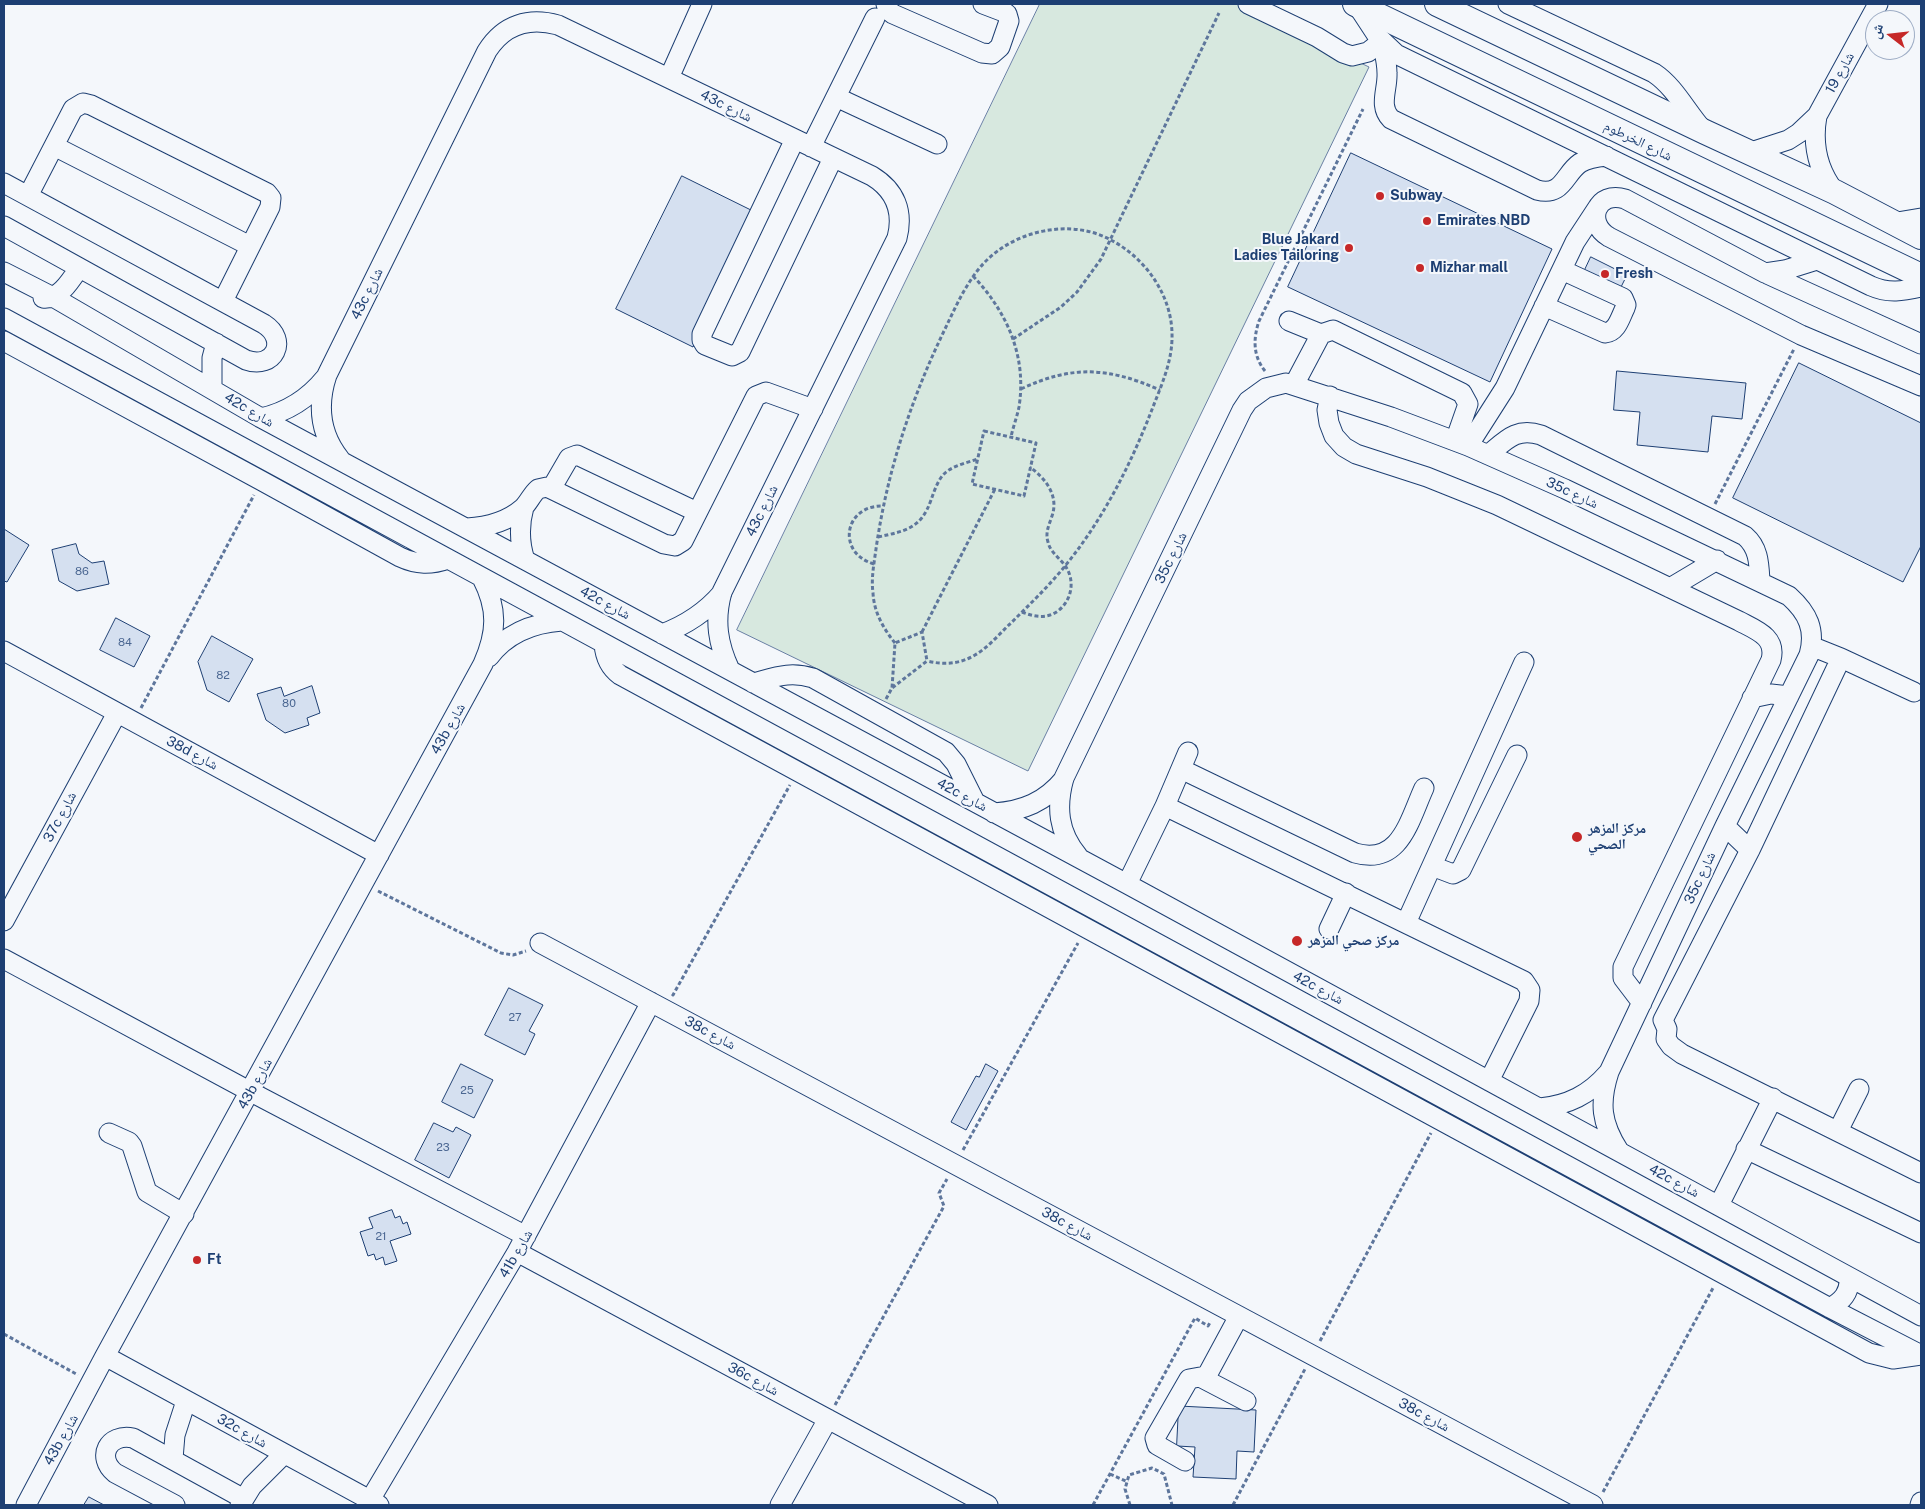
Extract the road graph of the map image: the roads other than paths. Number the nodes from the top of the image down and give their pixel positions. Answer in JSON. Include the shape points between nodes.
{"nodes":[{"id":1,"x":533,"y":4,"type":"edge"},
{"id":2,"x":702,"y":4,"type":"edge"},
{"id":3,"x":983,"y":4,"type":"edge"},
{"id":4,"x":1248,"y":4,"type":"edge"},
{"id":5,"x":1356,"y":4,"type":"edge"},
{"id":6,"x":1438,"y":4,"type":"edge"},
{"id":7,"x":1508,"y":4,"type":"edge"},
{"id":8,"x":1878,"y":4,"type":"edge"},
{"id":9,"x":880,"y":11,"type":"edge"},
{"id":10,"x":525,"y":22,"type":"junction"},
{"id":11,"x":1382,"y":42,"type":"junction"},
{"id":12,"x":669,"y":78,"type":"junction"},
{"id":13,"x":836,"y":97,"type":"junction"},
{"id":14,"x":1817,"y":116,"type":"junction"},
{"id":15,"x":1705,"y":132,"type":"junction"},
{"id":16,"x":803,"y":143,"type":"junction"},
{"id":17,"x":937,"y":144,"type":"dead end"},
{"id":18,"x":54,"y":146,"type":"junction"},
{"id":19,"x":1751,"y":152,"type":"junction"},
{"id":20,"x":1606,"y":156,"type":"junction"},
{"id":21,"x":833,"y":158,"type":"junction"},
{"id":22,"x":1638,"y":173,"type":"junction"},
{"id":23,"x":4,"y":183,"type":"edge"},
{"id":24,"x":1835,"y":192,"type":"junction"},
{"id":25,"x":28,"y":196,"type":"junction"},
{"id":26,"x":1598,"y":207,"type":"junction"},
{"id":27,"x":1645,"y":209,"type":"junction"},
{"id":28,"x":1921,"y":218,"type":"edge"},
{"id":29,"x":1891,"y":223,"type":"junction"},
{"id":30,"x":4,"y":226,"type":"edge"},
{"id":31,"x":1921,"y":237,"type":"edge"},
{"id":32,"x":250,"y":246,"type":"junction"},
{"id":33,"x":1817,"y":260,"type":"junction"},
{"id":34,"x":79,"y":268,"type":"junction"},
{"id":35,"x":1562,"y":270,"type":"junction"},
{"id":36,"x":4,"y":272,"type":"edge"},
{"id":37,"x":1765,"y":273,"type":"junction"},
{"id":38,"x":1921,"y":276,"type":"edge"},
{"id":39,"x":4,"y":285,"type":"edge"},
{"id":40,"x":1921,"y":287,"type":"edge"},
{"id":41,"x":53,"y":297,"type":"junction"},
{"id":42,"x":223,"y":301,"type":"junction"},
{"id":43,"x":1544,"y":306,"type":"junction"},
{"id":44,"x":4,"y":318,"type":"edge"},
{"id":45,"x":1289,"y":321,"type":"dead end"},
{"id":46,"x":1321,"y":334,"type":"junction"},
{"id":47,"x":4,"y":341,"type":"edge"},
{"id":48,"x":216,"y":343,"type":"junction"},
{"id":49,"x":1921,"y":344,"type":"edge"},
{"id":50,"x":327,"y":375,"type":"junction"},
{"id":51,"x":1285,"y":384,"type":"junction"},
{"id":52,"x":1921,"y":386,"type":"edge"},
{"id":53,"x":212,"y":388,"type":"junction"},
{"id":54,"x":1330,"y":396,"type":"junction"},
{"id":55,"x":813,"y":409,"type":"junction"},
{"id":56,"x":261,"y":418,"type":"junction"},
{"id":57,"x":1461,"y":443,"type":"junction"},
{"id":58,"x":1488,"y":455,"type":"junction"},
{"id":59,"x":341,"y":461,"type":"junction"},
{"id":60,"x":552,"y":489,"type":"junction"},
{"id":61,"x":524,"y":507,"type":"junction"},
{"id":62,"x":698,"y":512,"type":"junction"},
{"id":63,"x":467,"y":528,"type":"junction"},
{"id":64,"x":448,"y":559,"type":"junction"},
{"id":65,"x":524,"y":560,"type":"junction"},
{"id":66,"x":1717,"y":560,"type":"junction"},
{"id":67,"x":482,"y":578,"type":"junction"},
{"id":68,"x":1760,"y":581,"type":"junction"},
{"id":69,"x":1670,"y":588,"type":"junction"},
{"id":70,"x":722,"y":592,"type":"junction"},
{"id":71,"x":562,"y":621,"type":"junction"},
{"id":72,"x":662,"y":634,"type":"junction"},
{"id":73,"x":604,"y":644,"type":"junction"},
{"id":74,"x":1811,"y":646,"type":"junction"},
{"id":75,"x":4,"y":651,"type":"edge"},
{"id":76,"x":1841,"y":658,"type":"junction"},
{"id":77,"x":1524,"y":662,"type":"dead end"},
{"id":78,"x":483,"y":664,"type":"junction"},
{"id":79,"x":730,"y":670,"type":"junction"},
{"id":80,"x":753,"y":683,"type":"junction"},
{"id":81,"x":1919,"y":688,"type":"edge"},
{"id":82,"x":1789,"y":696,"type":"junction"},
{"id":83,"x":1752,"y":698,"type":"junction"},
{"id":84,"x":117,"y":713,"type":"junction"},
{"id":85,"x":1188,"y":752,"type":"dead end"},
{"id":86,"x":1517,"y":755,"type":"dead end"},
{"id":87,"x":1181,"y":770,"type":"junction"},
{"id":88,"x":1064,"y":778,"type":"junction"},
{"id":89,"x":1424,"y":788,"type":"dead end"},
{"id":90,"x":975,"y":802,"type":"junction"},
{"id":91,"x":1166,"y":806,"type":"junction"},
{"id":92,"x":994,"y":813,"type":"junction"},
{"id":93,"x":1725,"y":826,"type":"junction"},
{"id":94,"x":1750,"y":850,"type":"junction"},
{"id":95,"x":379,"y":855,"type":"junction"},
{"id":96,"x":1080,"y":859,"type":"junction"},
{"id":97,"x":1432,"y":866,"type":"junction"},
{"id":98,"x":1127,"y":884,"type":"junction"},
{"id":99,"x":1346,"y":893,"type":"junction"},
{"id":100,"x":4,"y":921,"type":"edge"},
{"id":101,"x":1406,"y":923,"type":"junction"},
{"id":102,"x":1329,"y":929,"type":"dead end"},
{"id":103,"x":540,"y":943,"type":"road end"},
{"id":104,"x":4,"y":959,"type":"edge"},
{"id":105,"x":651,"y":1002,"type":"junction"},
{"id":106,"x":1642,"y":1003,"type":"junction"},
{"id":107,"x":1609,"y":1072,"type":"junction"},
{"id":108,"x":1490,"y":1081,"type":"junction"},
{"id":109,"x":1859,"y":1089,"type":"dead end"},
{"id":110,"x":251,"y":1092,"type":"junction"},
{"id":111,"x":1772,"y":1098,"type":"junction"},
{"id":112,"x":1540,"y":1108,"type":"junction"},
{"id":113,"x":1838,"y":1131,"type":"junction"},
{"id":114,"x":109,"y":1133,"type":"dead end"},
{"id":115,"x":1746,"y":1149,"type":"junction"},
{"id":116,"x":1619,"y":1151,"type":"junction"},
{"id":117,"x":1921,"y":1173,"type":"edge"},
{"id":118,"x":1719,"y":1205,"type":"junction"},
{"id":119,"x":184,"y":1214,"type":"junction"},
{"id":120,"x":1921,"y":1233,"type":"edge"},
{"id":121,"x":522,"y":1244,"type":"junction"},
{"id":122,"x":1849,"y":1278,"type":"junction"},
{"id":123,"x":1830,"y":1308,"type":"junction"},
{"id":124,"x":1239,"y":1316,"type":"junction"},
{"id":125,"x":1921,"y":1316,"type":"edge"},
{"id":126,"x":1921,"y":1355,"type":"edge"},
{"id":127,"x":105,"y":1356,"type":"junction"},
{"id":128,"x":1205,"y":1379,"type":"junction"},
{"id":129,"x":186,"y":1401,"type":"junction"},
{"id":130,"x":1246,"y":1401,"type":"dead end"},
{"id":131,"x":828,"y":1419,"type":"junction"},
{"id":132,"x":284,"y":1454,"type":"junction"},
{"id":133,"x":173,"y":1459,"type":"junction"},
{"id":134,"x":1185,"y":1461,"type":"dead end"},
{"id":135,"x":1597,"y":1501,"type":"edge"},
{"id":136,"x":242,"y":1502,"type":"edge"},
{"id":137,"x":374,"y":1503,"type":"edge"},
{"id":138,"x":26,"y":1505,"type":"edge"},
{"id":139,"x":175,"y":1505,"type":"edge"},
{"id":140,"x":780,"y":1505,"type":"edge"},
{"id":141,"x":988,"y":1505,"type":"edge"}],
"edges":[{"from":1,"to":10,"type":"street"},
{"from":2,"to":12,"type":"street"},
{"from":3,"to":9,"type":"street","via":[[1007,14],[1009,20],[1000,47],[992,54],[982,53],[888,10]]},
{"from":4,"to":11,"type":"street","via":[[1352,56],[1368,52]]},
{"from":5,"to":11,"type":"street"},
{"from":5,"to":38,"type":"main road","name":"شارع الخرطوم"},
{"from":6,"to":15,"type":"main road"},
{"from":7,"to":15,"type":"street","via":[[1654,73],[1673,89]]},
{"from":8,"to":14,"type":"street","name":"شارع 19"},
{"from":9,"to":13,"type":"street"},
{"from":10,"to":12,"type":"street","name":"43c شارع","via":[[558,25]]},
{"from":10,"to":50,"type":"street","name":"43c شارع","via":[[502,33],[487,51]]},
{"from":11,"to":20,"type":"street","via":[[1396,54]]},
{"from":11,"to":20,"type":"street","via":[[1387,76],[1384,108],[1391,119],[1544,192],[1557,188],[1580,163]]},
{"from":12,"to":16,"type":"street","name":"43c شارع"},
{"from":13,"to":16,"type":"street"},
{"from":13,"to":17,"type":"street"},
{"from":14,"to":19,"type":"street","name":"شارع 19","via":[[1788,140]]},
{"from":14,"to":24,"type":"street","name":"شارع 19","via":[[1814,136],[1817,156]]},
{"from":15,"to":19,"type":"main road"},
{"from":16,"to":21,"type":"street","name":"43c شارع"},
{"from":16,"to":21,"type":"street","via":[[702,334],[705,345],[732,356],[740,352]]},
{"from":18,"to":25,"type":"street"},
{"from":18,"to":32,"type":"street"},
{"from":18,"to":32,"type":"street","via":[[73,109],[79,104],[88,104],[267,192],[271,204]]},
{"from":19,"to":24,"type":"main road"},
{"from":20,"to":22,"type":"street"},
{"from":21,"to":55,"type":"street","name":"43c شارع","via":[[872,176],[888,189],[898,207],[900,228]]},
{"from":22,"to":27,"type":"street"},
{"from":22,"to":33,"type":"street"},
{"from":23,"to":25,"type":"street"},
{"from":24,"to":29,"type":"main road"},
{"from":25,"to":42,"type":"street"},
{"from":26,"to":27,"type":"street","via":[[1603,201],[1618,197]]},
{"from":26,"to":35,"type":"street"},
{"from":26,"to":52,"type":"street","via":[[1595,216],[1601,232],[1801,335]]},
{"from":27,"to":37,"type":"street"},
{"from":28,"to":29,"type":"street"},
{"from":29,"to":31,"type":"main road"},
{"from":30,"to":34,"type":"street"},
{"from":32,"to":42,"type":"street"},
{"from":33,"to":37,"type":"street"},
{"from":33,"to":40,"type":"street","via":[[1879,290],[1903,292]]},
{"from":34,"to":41,"type":"street"},
{"from":34,"to":48,"type":"street"},
{"from":35,"to":43,"type":"street"},
{"from":35,"to":43,"type":"street","via":[[1623,298],[1626,305],[1615,328],[1605,333]]},
{"from":36,"to":41,"type":"street","name":"42c شارع"},
{"from":37,"to":49,"type":"street"},
{"from":39,"to":41,"type":"street","via":[[42,298]]},
{"from":41,"to":53,"type":"street","name":"42c شارع"},
{"from":42,"to":48,"type":"street","via":[[271,328],[277,344],[270,359],[254,363]]},
{"from":43,"to":57,"type":"street","via":[[1505,388]]},
{"from":44,"to":64,"type":"street"},
{"from":45,"to":46,"type":"street"},
{"from":46,"to":51,"type":"street"},
{"from":46,"to":57,"type":"street","via":[[1328,330],[1337,331],[1462,393],[1468,404]]},
{"from":47,"to":64,"type":"street","via":[[410,561],[429,564]]},
{"from":48,"to":53,"type":"street","via":[[212,358]]},
{"from":50,"to":56,"type":"street","name":"43c شارع","via":[[298,403]]},
{"from":50,"to":59,"type":"street","name":"43c شارع","via":[[321,401],[322,420],[327,439]]},
{"from":51,"to":54,"type":"street","name":"35c شارع"},
{"from":51,"to":88,"type":"street","name":"35c شارع","via":[[1256,394],[1242,410]]},
{"from":53,"to":56,"type":"street","name":"42c شارع"},
{"from":54,"to":57,"type":"street","name":"35c شارع"},
{"from":54,"to":69,"type":"street","via":[[1327,410],[1334,436],[1356,454],[1427,477],[1497,505]]},
{"from":55,"to":62,"type":"street","via":[[766,392],[756,396]]},
{"from":55,"to":70,"type":"street","name":"43c شارع"},
{"from":56,"to":59,"type":"street","name":"42c شارع"},
{"from":57,"to":58,"type":"street","name":"35c شارع"},
{"from":58,"to":66,"type":"street","name":"35c شارع"},
{"from":58,"to":68,"type":"street","via":[[1515,434],[1532,432],[1745,536],[1757,552]]},
{"from":59,"to":63,"type":"street","name":"42c شارع"},
{"from":60,"to":61,"type":"street","via":[[538,489]]},
{"from":60,"to":62,"type":"street","via":[[569,458],[577,455]]},
{"from":60,"to":62,"type":"street","via":[[669,546],[683,541]]},
{"from":61,"to":63,"type":"street","via":[[503,521]]},
{"from":61,"to":65,"type":"street","via":[[520,528]]},
{"from":63,"to":65,"type":"street","name":"42c شارع"},
{"from":64,"to":67,"type":"street"},
{"from":65,"to":72,"type":"street","name":"42c شارع"},
{"from":66,"to":68,"type":"street","name":"35c شارع"},
{"from":66,"to":69,"type":"street"},
{"from":67,"to":71,"type":"street"},
{"from":67,"to":78,"type":"street","name":"43b شارع","via":[[495,620]]},
{"from":68,"to":74,"type":"street","name":"35c شارع","via":[[1789,596],[1803,610],[1811,627]]},
{"from":69,"to":83,"type":"street","via":[[1768,638],[1771,660]]},
{"from":70,"to":72,"type":"street","name":"43c شارع","via":[[695,618]]},
{"from":70,"to":79,"type":"street","name":"43c شارع","via":[[717,632]]},
{"from":71,"to":73,"type":"street"},
{"from":71,"to":78,"type":"street","name":"43b شارع","via":[[531,626],[517,632],[493,651]]},
{"from":72,"to":79,"type":"street","name":"42c شارع"},
{"from":73,"to":123,"type":"street"},
{"from":73,"to":126,"type":"street","via":[[606,658],[620,675],[1721,1272],[1877,1356],[1893,1359]]},
{"from":74,"to":76,"type":"street"},
{"from":74,"to":82,"type":"street","name":"35c شارع"},
{"from":75,"to":84,"type":"street","name":"38d شارع"},
{"from":76,"to":81,"type":"street"},
{"from":76,"to":94,"type":"street"},
{"from":77,"to":97,"type":"street"},
{"from":78,"to":95,"type":"street","name":"43b شارع"},
{"from":79,"to":80,"type":"street","name":"42c شارع"},
{"from":80,"to":90,"type":"street","name":"42c شارع"},
{"from":80,"to":90,"type":"street","via":[[787,674],[813,678],[946,752],[956,764]]},
{"from":82,"to":83,"type":"street","via":[[1770,694]]},
{"from":82,"to":93,"type":"street","name":"35c شارع"},
{"from":83,"to":106,"type":"street","via":[[1623,967],[1623,978]]},
{"from":84,"to":95,"type":"street","name":"38d شارع"},
{"from":84,"to":100,"type":"street","name":"37c شارع"},
{"from":85,"to":87,"type":"street"},
{"from":86,"to":97,"type":"street","via":[[1461,870],[1453,874]]},
{"from":87,"to":89,"type":"street","via":[[1366,856],[1379,855],[1399,841]]},
{"from":87,"to":91,"type":"street"},
{"from":88,"to":92,"type":"street","name":"35c شارع","via":[[1055,790],[1027,808]]},
{"from":88,"to":96,"type":"street","name":"35c شارع","via":[[1060,821],[1064,835]]},
{"from":90,"to":92,"type":"street","name":"42c شارع"},
{"from":91,"to":98,"type":"street"},
{"from":91,"to":99,"type":"street"},
{"from":92,"to":96,"type":"street","name":"42c شارع"},
{"from":93,"to":94,"type":"street"},
{"from":93,"to":106,"type":"street","name":"35c شارع"},
{"from":94,"to":111,"type":"street","via":[[1664,1020],[1666,1039],[1682,1054]]},
{"from":95,"to":110,"type":"street","name":"43b شارع"},
{"from":96,"to":98,"type":"street","name":"42c شارع"},
{"from":97,"to":101,"type":"street"},
{"from":98,"to":108,"type":"street","name":"42c شارع"},
{"from":99,"to":101,"type":"street"},
{"from":99,"to":102,"type":"street"},
{"from":101,"to":108,"type":"street","via":[[1528,985],[1530,996]]},
{"from":103,"to":105,"type":"street","name":"38c شارع"},
{"from":104,"to":110,"type":"street","name":"36c شارع"},
{"from":105,"to":121,"type":"street","name":"41b شارع"},
{"from":105,"to":124,"type":"street","name":"38c شارع"},
{"from":106,"to":107,"type":"street","name":"35c شارع"},
{"from":107,"to":112,"type":"street","name":"35c شارع","via":[[1586,1094],[1571,1102]]},
{"from":107,"to":116,"type":"street","name":"35c شارع","via":[[1602,1104],[1604,1121]]},
{"from":108,"to":112,"type":"street","name":"42c شارع"},
{"from":109,"to":113,"type":"street"},
{"from":110,"to":119,"type":"street","name":"43b شارع"},
{"from":110,"to":121,"type":"street","name":"36c شارع"},
{"from":111,"to":113,"type":"street"},
{"from":111,"to":115,"type":"street"},
{"from":112,"to":116,"type":"street","name":"42c شارع"},
{"from":113,"to":117,"type":"street"},
{"from":114,"to":119,"type":"street","via":[[129,1142],[147,1192]]},
{"from":115,"to":118,"type":"street"},
{"from":115,"to":120,"type":"street"},
{"from":116,"to":118,"type":"street","name":"42c شارع"},
{"from":118,"to":122,"type":"street","name":"42c شارع"},
{"from":119,"to":127,"type":"street","name":"43b شارع"},
{"from":121,"to":131,"type":"street","name":"36c شارع"},
{"from":121,"to":137,"type":"street","name":"41b شارع"},
{"from":122,"to":123,"type":"street","via":[[1846,1296]]},
{"from":122,"to":125,"type":"street","name":"42c شارع"},
{"from":123,"to":126,"type":"street"},
{"from":124,"to":128,"type":"street"},
{"from":124,"to":135,"type":"street","name":"38c شارع"},
{"from":127,"to":129,"type":"street","name":"32c شارع"},
{"from":127,"to":138,"type":"street","name":"43b شارع"},
{"from":128,"to":130,"type":"street"},
{"from":128,"to":134,"type":"street","via":[[1194,1377],[1185,1383],[1155,1438],[1157,1445]]},
{"from":129,"to":132,"type":"street","name":"32c شارع"},
{"from":129,"to":133,"type":"street","via":[[175,1435]]},
{"from":131,"to":140,"type":"street"},
{"from":131,"to":141,"type":"street","name":"36c شارع"},
{"from":132,"to":136,"type":"street","via":[[252,1486]]},
{"from":132,"to":137,"type":"street","name":"32c شارع"},
{"from":133,"to":136,"type":"street"},
{"from":133,"to":139,"type":"street","via":[[126,1436],[112,1441],[106,1454],[106,1462],[115,1473]]}]}
